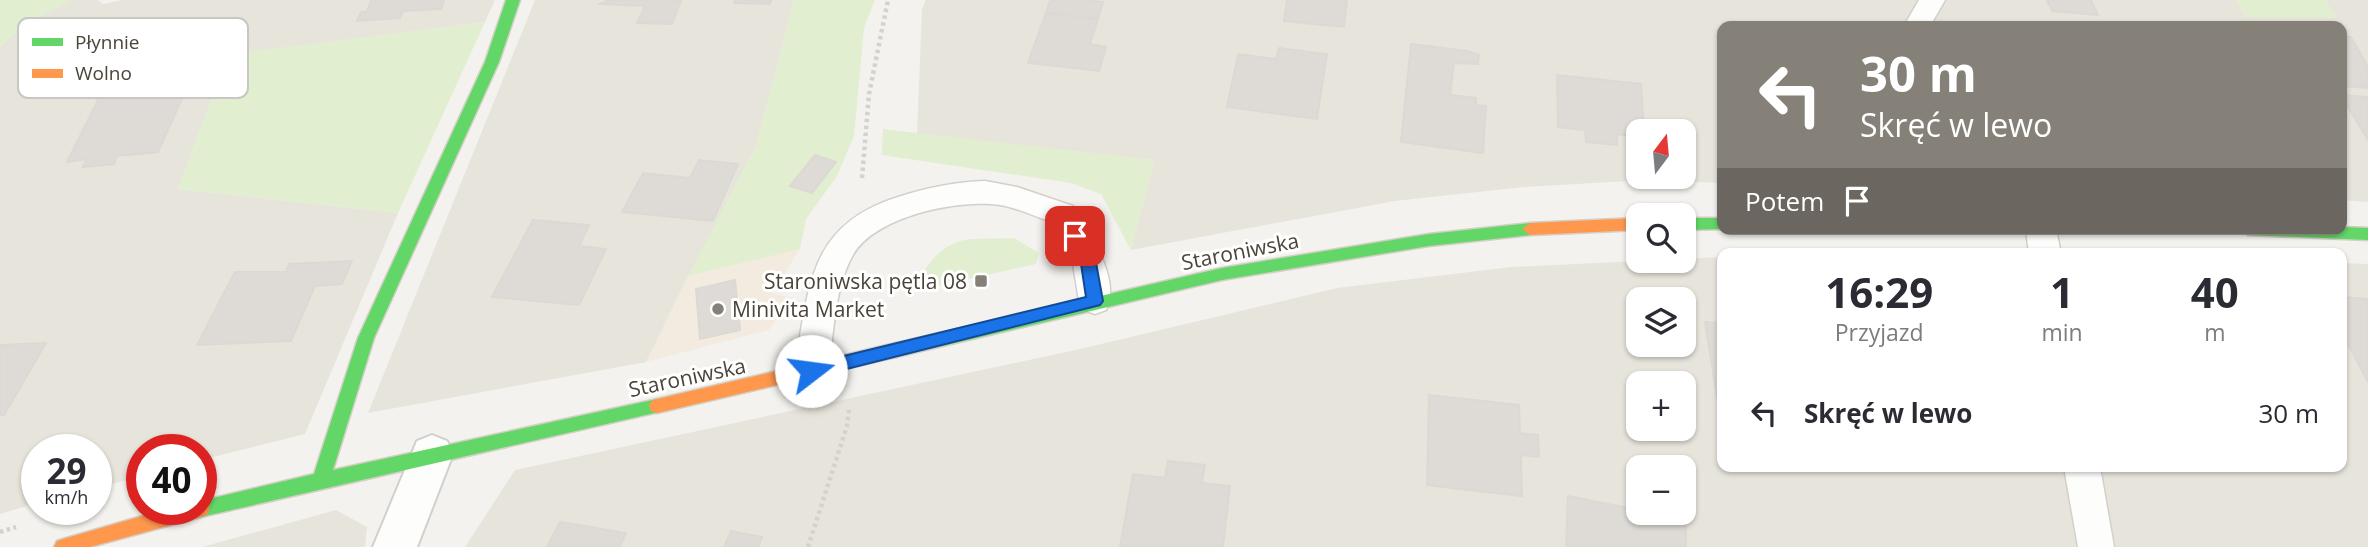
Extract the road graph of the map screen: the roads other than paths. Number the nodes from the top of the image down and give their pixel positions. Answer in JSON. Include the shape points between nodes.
{"nodes":[{"id":1,"x":513,"y":0,"type":"edge"},
{"id":2,"x":1932,"y":0,"type":"edge"},
{"id":3,"x":1920,"y":21,"type":"edge"},
{"id":4,"x":1717,"y":223,"type":"edge"},
{"id":5,"x":1626,"y":224,"type":"edge"},
{"id":6,"x":1696,"y":224,"type":"edge"},
{"id":7,"x":2347,"y":233,"type":"edge"},
{"id":8,"x":2368,"y":234,"type":"edge"},
{"id":9,"x":1095,"y":301,"type":"junction"},
{"id":10,"x":811,"y":371,"type":"junction"},
{"id":11,"x":432,"y":454,"type":"junction"},
{"id":12,"x":2083,"y":472,"type":"edge"},
{"id":13,"x":321,"y":481,"type":"junction"},
{"id":14,"x":217,"y":505,"type":"edge"},
{"id":15,"x":134,"y":525,"type":"edge"},
{"id":16,"x":62,"y":547,"type":"edge"},
{"id":17,"x":395,"y":547,"type":"edge"},
{"id":18,"x":2095,"y":547,"type":"edge"}],
"edges":[{"from":1,"to":13,"type":"street","via":[[492,62],[366,338]]},
{"from":2,"to":3,"type":"lane"},
{"from":4,"to":6,"type":"street"},
{"from":5,"to":9,"type":"street","name":"Staroniwska","via":[[1441,236]]},
{"from":7,"to":8,"type":"street"},
{"from":9,"to":10,"type":"street","name":"Staroniwska"},
{"from":9,"to":10,"type":"lane","via":[[1087,257],[1062,214],[1000,193],[940,195],[886,214],[847,239],[827,280]]},
{"from":10,"to":11,"type":"street","name":"Staroniwska"},
{"from":11,"to":13,"type":"street","name":"Staroniwska"},
{"from":11,"to":17,"type":"street"},
{"from":12,"to":18,"type":"lane"},
{"from":13,"to":14,"type":"street","name":"Staroniwska"},
{"from":15,"to":16,"type":"street","name":"Staroniwska"}]}
